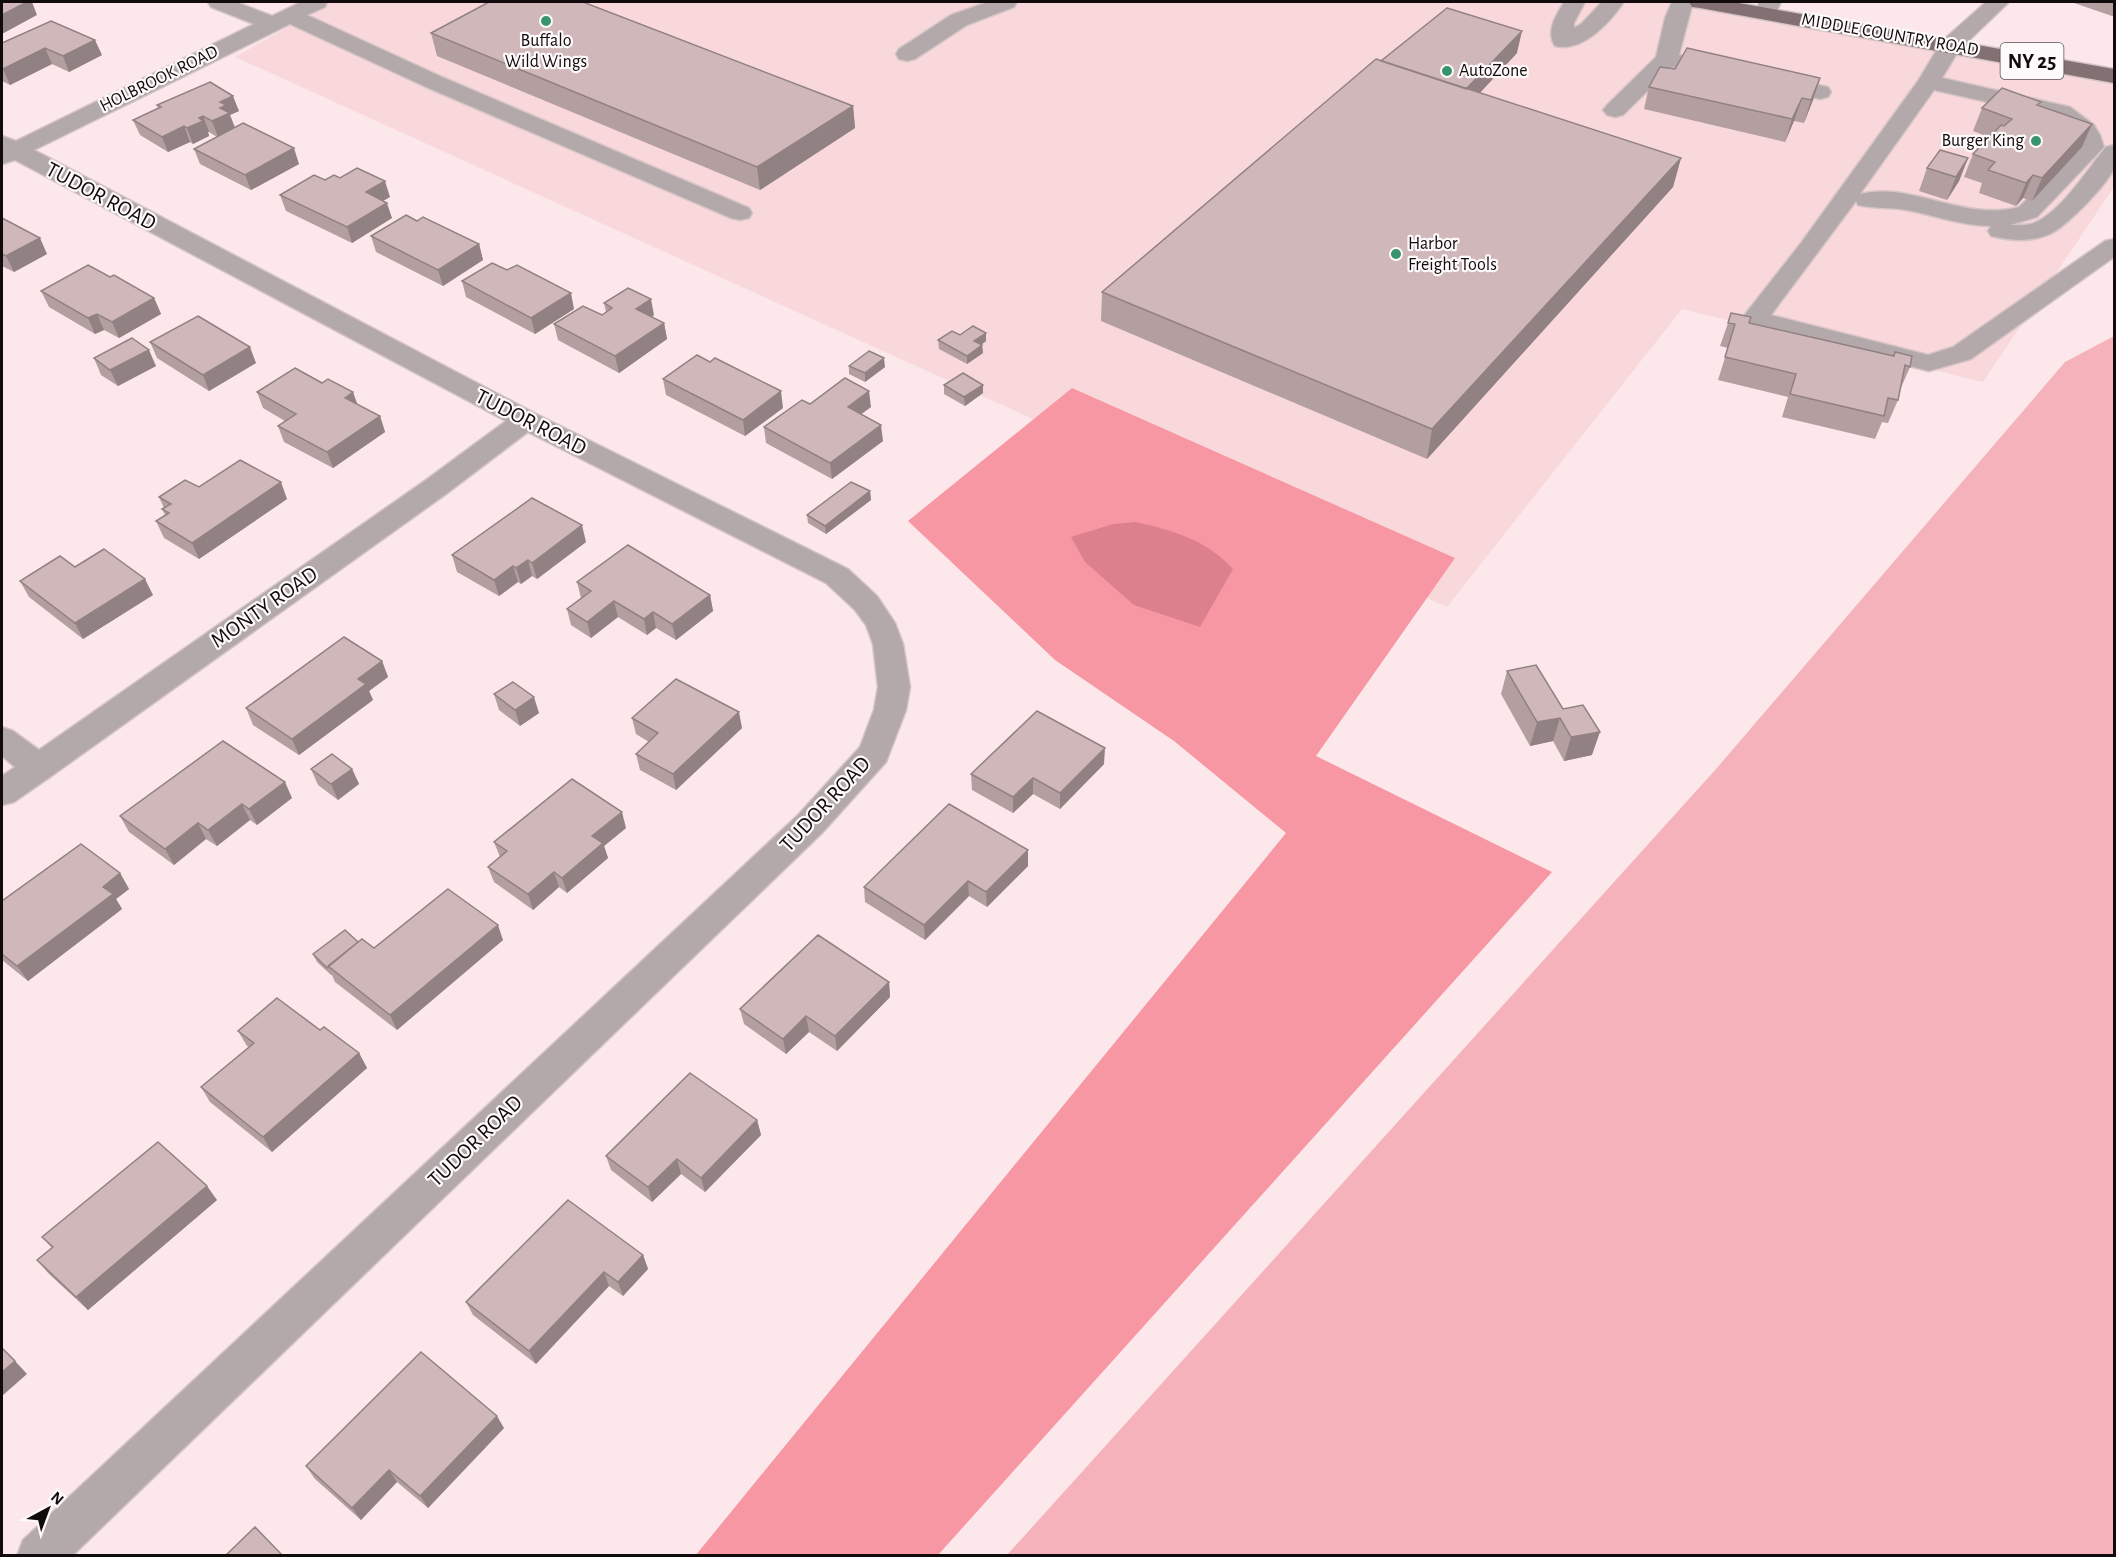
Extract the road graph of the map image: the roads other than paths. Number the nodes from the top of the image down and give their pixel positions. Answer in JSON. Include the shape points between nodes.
{"nodes":[{"id":1,"x":219,"y":2,"type":"edge"},
{"id":2,"x":317,"y":2,"type":"edge"},
{"id":3,"x":1006,"y":2,"type":"edge"},
{"id":4,"x":1574,"y":2,"type":"edge"},
{"id":5,"x":1613,"y":2,"type":"edge"},
{"id":6,"x":1682,"y":2,"type":"edge"},
{"id":7,"x":1700,"y":2,"type":"edge"},
{"id":8,"x":1998,"y":2,"type":"edge"},
{"id":9,"x":1768,"y":7,"type":"edge"},
{"id":10,"x":280,"y":19,"type":"junction"},
{"id":11,"x":1950,"y":46,"type":"junction"},
{"id":12,"x":907,"y":54,"type":"dead end"},
{"id":13,"x":1667,"y":59,"type":"junction"},
{"id":14,"x":2115,"y":76,"type":"edge"},
{"id":15,"x":1928,"y":82,"type":"junction"},
{"id":16,"x":1820,"y":92,"type":"edge"},
{"id":17,"x":1615,"y":110,"type":"dead end"},
{"id":18,"x":2107,"y":148,"type":"edge"},
{"id":19,"x":6,"y":150,"type":"edge"},
{"id":20,"x":1857,"y":198,"type":"junction"},
{"id":21,"x":740,"y":213,"type":"dead end"},
{"id":22,"x":2115,"y":246,"type":"edge"},
{"id":23,"x":526,"y":420,"type":"junction"},
{"id":24,"x":2,"y":739,"type":"edge"},
{"id":25,"x":38,"y":768,"type":"junction"},
{"id":26,"x":2,"y":794,"type":"edge"},
{"id":27,"x":39,"y":1556,"type":"edge"}],
"edges":[{"from":1,"to":10,"type":"street"},
{"from":2,"to":10,"type":"street","name":"HOLBROOK ROAD"},
{"from":3,"to":12,"type":"street","via":[[959,20]]},
{"from":4,"to":5,"type":"street","via":[[1563,23],[1563,41],[1589,29]]},
{"from":6,"to":13,"type":"street"},
{"from":7,"to":9,"type":"main road","name":"MIDDLE COUNTRY ROAD","number":"NY 25"},
{"from":8,"to":11,"type":"street"},
{"from":9,"to":11,"type":"main road","name":"MIDDLE COUNTRY ROAD","number":"NY 25"},
{"from":10,"to":19,"type":"street","name":"HOLBROOK ROAD"},
{"from":10,"to":21,"type":"street"},
{"from":11,"to":14,"type":"main road","name":"MIDDLE COUNTRY ROAD","number":"NY 25"},
{"from":11,"to":15,"type":"street"},
{"from":13,"to":16,"type":"street"},
{"from":13,"to":17,"type":"street"},
{"from":15,"to":18,"type":"street","via":[[2062,112],[2080,122]]},
{"from":15,"to":20,"type":"street"},
{"from":18,"to":20,"type":"street","via":[[2062,214],[2046,227],[2026,232],[1934,220]]},
{"from":19,"to":23,"type":"street","name":"TUDOR ROAD"},
{"from":20,"to":22,"type":"street","via":[[1755,319],[1929,363],[1962,353]]},
{"from":23,"to":25,"type":"street","name":"MONTY ROAD"},
{"from":23,"to":27,"type":"street","name":"TUDOR ROAD","via":[[810,561],[837,576],[866,603],[888,644],[894,687],[874,753],[810,824]]},
{"from":24,"to":25,"type":"street"},
{"from":25,"to":26,"type":"street","name":"MONTY ROAD"}]}
